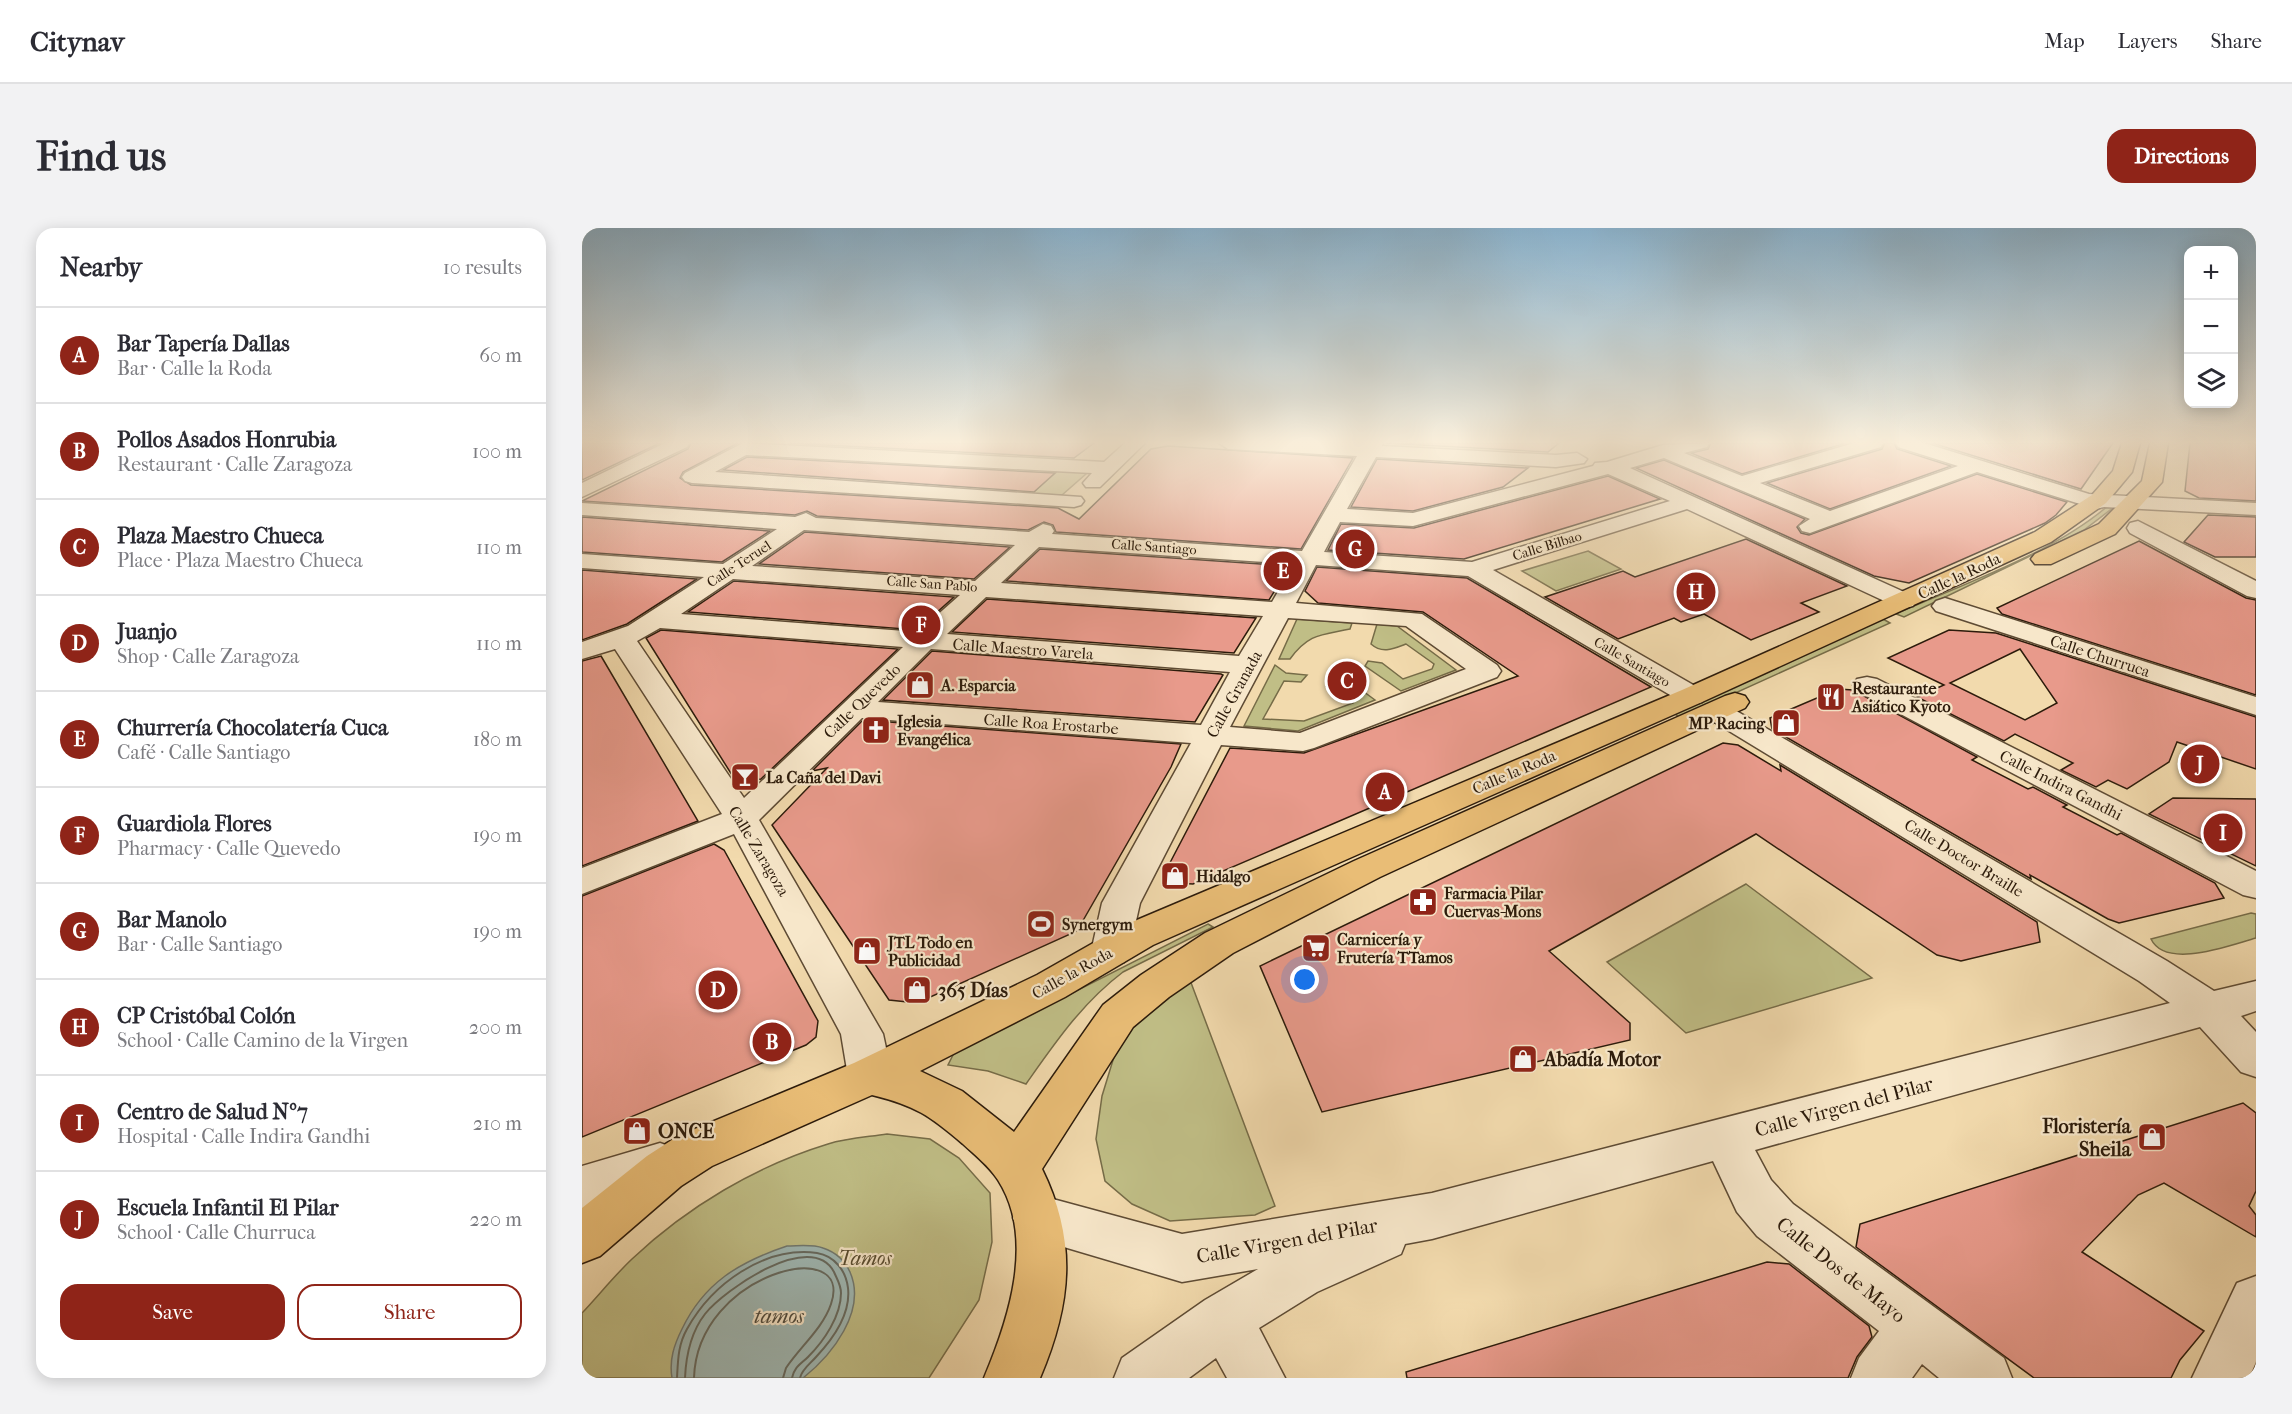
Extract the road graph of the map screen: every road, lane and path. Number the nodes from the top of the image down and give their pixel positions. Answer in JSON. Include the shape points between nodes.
{"nodes":[{"id":1,"x":840,"y":497,"type":"edge"},
{"id":2,"x":1006,"y":497,"type":"edge"},
{"id":3,"x":1079,"y":497,"type":"edge"},
{"id":4,"x":1344,"y":497,"type":"edge"},
{"id":5,"x":1498,"y":497,"type":"edge"},
{"id":6,"x":1677,"y":497,"type":"edge"},
{"id":7,"x":1778,"y":497,"type":"edge"},
{"id":8,"x":1891,"y":497,"type":"edge"},
{"id":9,"x":2061,"y":497,"type":"edge"},
{"id":10,"x":2103,"y":497,"type":"edge"},
{"id":11,"x":2144,"y":497,"type":"edge"},
{"id":12,"x":1074,"y":501,"type":"junction"},
{"id":13,"x":1689,"y":502,"type":"junction"},
{"id":14,"x":2142,"y":504,"type":"junction"},
{"id":15,"x":582,"y":509,"type":"edge"},
{"id":16,"x":2094,"y":509,"type":"junction"},
{"id":17,"x":2256,"y":509,"type":"edge"},
{"id":18,"x":1334,"y":515,"type":"junction"},
{"id":19,"x":1830,"y":519,"type":"junction"},
{"id":20,"x":800,"y":523,"type":"junction"},
{"id":21,"x":1033,"y":539,"type":"junction"},
{"id":22,"x":1774,"y":539,"type":"junction"},
{"id":23,"x":1310,"y":558,"type":"junction"},
{"id":24,"x":582,"y":561,"type":"edge"},
{"id":25,"x":2207,"y":564,"type":"junction"},
{"id":26,"x":2256,"y":564,"type":"edge"},
{"id":27,"x":1473,"y":569,"type":"junction"},
{"id":28,"x":729,"y":570,"type":"junction"},
{"id":29,"x":981,"y":587,"type":"junction"},
{"id":30,"x":2256,"y":591,"type":"edge"},
{"id":31,"x":1904,"y":601,"type":"junction"},
{"id":32,"x":1945,"y":606,"type":"junction"},
{"id":33,"x":1281,"y":609,"type":"junction"},
{"id":34,"x":655,"y":620,"type":"junction"},
{"id":35,"x":622,"y":639,"type":"junction"},
{"id":36,"x":923,"y":642,"type":"junction"},
{"id":37,"x":582,"y":651,"type":"edge"},
{"id":38,"x":1248,"y":665,"type":"junction"},
{"id":39,"x":1866,"y":685,"type":"dead end"},
{"id":40,"x":1704,"y":704,"type":"junction"},
{"id":41,"x":2256,"y":706,"type":"edge"},
{"id":42,"x":855,"y":709,"type":"junction"},
{"id":43,"x":1211,"y":735,"type":"junction"},
{"id":44,"x":741,"y":819,"type":"junction"},
{"id":45,"x":582,"y":882,"type":"edge"},
{"id":46,"x":2256,"y":886,"type":"edge"},
{"id":47,"x":1110,"y":952,"type":"junction"},
{"id":48,"x":2256,"y":996,"type":"edge"},
{"id":49,"x":2209,"y":1009,"type":"junction"},
{"id":50,"x":2256,"y":1060,"type":"edge"},
{"id":51,"x":870,"y":1076,"type":"junction"},
{"id":52,"x":1725,"y":1138,"type":"junction"},
{"id":53,"x":695,"y":1150,"type":"junction"},
{"id":54,"x":1016,"y":1168,"type":"junction"},
{"id":55,"x":582,"y":1188,"type":"edge"},
{"id":56,"x":1432,"y":1216,"type":"junction"},
{"id":57,"x":1038,"y":1218,"type":"junction"},
{"id":58,"x":582,"y":1239,"type":"edge"},
{"id":59,"x":2256,"y":1302,"type":"edge"},
{"id":60,"x":1224,"y":1319,"type":"junction"},
{"id":61,"x":1915,"y":1327,"type":"junction"},
{"id":62,"x":1012,"y":1378,"type":"edge"},
{"id":63,"x":1142,"y":1378,"type":"edge"},
{"id":64,"x":1257,"y":1378,"type":"edge"},
{"id":65,"x":1879,"y":1378,"type":"edge"},
{"id":66,"x":1984,"y":1378,"type":"edge"},
{"id":67,"x":2220,"y":1378,"type":"edge"}],
"edges":[{"from":1,"to":20,"type":"street","name":"Calle Teruel"},
{"from":2,"to":12,"type":"street"},
{"from":3,"to":12,"type":"street","name":"Calle Quevedo"},
{"from":4,"to":18,"type":"street","name":"Calle Granada"},
{"from":5,"to":18,"type":"street","via":[[1413,520]]},
{"from":6,"to":13,"type":"street"},
{"from":7,"to":19,"type":"street"},
{"from":8,"to":19,"type":"street"},
{"from":9,"to":16,"type":"street"},
{"from":10,"to":16,"type":"main road","name":"Calle la Roda"},
{"from":11,"to":14,"type":"main road"},
{"from":12,"to":21,"type":"street","name":"Calle Quevedo"},
{"from":13,"to":22,"type":"street"},
{"from":13,"to":27,"type":"street","name":"Calle Bilbao"},
{"from":14,"to":16,"type":"main road","name":"Calle la Roda","via":[[2107,529]]},
{"from":14,"to":17,"type":"street"},
{"from":14,"to":25,"type":"street"},
{"from":15,"to":20,"type":"street","name":"Calle Santiago"},
{"from":16,"to":31,"type":"main road","name":"Calle la Roda"},
{"from":16,"to":32,"type":"main road","name":"Calle la Roda"},
{"from":18,"to":23,"type":"street","name":"Calle Granada"},
{"from":19,"to":22,"type":"street"},
{"from":20,"to":21,"type":"street","name":"Calle Santiago"},
{"from":20,"to":28,"type":"street","name":"Calle Teruel"},
{"from":21,"to":23,"type":"street","name":"Calle Santiago"},
{"from":21,"to":29,"type":"street","name":"Calle Quevedo"},
{"from":22,"to":31,"type":"street"},
{"from":23,"to":27,"type":"street","name":"Calle Santiago"},
{"from":23,"to":33,"type":"street","name":"Calle Granada"},
{"from":24,"to":28,"type":"street","name":"Calle San Pablo"},
{"from":25,"to":26,"type":"street"},
{"from":25,"to":30,"type":"street"},
{"from":27,"to":40,"type":"street","name":"Calle Santiago"},
{"from":28,"to":29,"type":"street","name":"Calle San Pablo"},
{"from":28,"to":34,"type":"street","name":"Calle Teruel"},
{"from":29,"to":33,"type":"street","name":"Calle San Pablo"},
{"from":29,"to":36,"type":"street","name":"Calle Quevedo"},
{"from":31,"to":40,"type":"main road","name":"Calle la Roda"},
{"from":32,"to":40,"type":"main road","name":"Calle la Roda"},
{"from":32,"to":41,"type":"street","name":"Calle Churruca"},
{"from":33,"to":38,"type":"street","name":"Calle Granada"},
{"from":33,"to":43,"type":"street","name":"Calle San Pablo","via":[[1413,619],[1487,670],[1303,742]]},
{"from":34,"to":35,"type":"street","name":"Calle Teruel"},
{"from":34,"to":36,"type":"street","name":"Calle Maestro Varela"},
{"from":35,"to":37,"type":"street","name":"Calle Teruel"},
{"from":35,"to":44,"type":"street","name":"Calle Zaragoza"},
{"from":36,"to":38,"type":"street","name":"Calle Maestro Varela"},
{"from":36,"to":42,"type":"street","name":"Calle Quevedo"},
{"from":38,"to":43,"type":"street","name":"Calle Granada"},
{"from":39,"to":46,"type":"street","name":"Calle Indira Gandhi"},
{"from":40,"to":47,"type":"main road","name":"Calle la Roda","via":[[1139,935]]},
{"from":40,"to":49,"type":"street","name":"Calle Doctor Braille","via":[[2152,971]]},
{"from":40,"to":54,"type":"main road","name":"Calle la Roda","via":[[1219,943],[1155,986],[1118,1016]]},
{"from":42,"to":43,"type":"street","name":"Calle Roa Erostarbe"},
{"from":42,"to":44,"type":"street","name":"Calle Quevedo"},
{"from":43,"to":47,"type":"street","name":"Calle Granada","via":[[1121,903]]},
{"from":44,"to":45,"type":"street","name":"Calle Quevedo"},
{"from":44,"to":51,"type":"street","name":"Calle Zaragoza","via":[[862,1034]]},
{"from":47,"to":51,"type":"main road","name":"Calle la Roda","via":[[1051,986]]},
{"from":48,"to":49,"type":"street","name":"Calle Virgen del Pilar"},
{"from":49,"to":50,"type":"street","name":"Calle Doctor Braille"},
{"from":49,"to":52,"type":"street","name":"Calle Virgen del Pilar"},
{"from":51,"to":53,"type":"main road","name":"Calle la Roda"},
{"from":51,"to":54,"type":"main road","via":[[915,1088],[947,1103],[995,1144]]},
{"from":52,"to":56,"type":"street","name":"Calle Virgen del Pilar"},
{"from":52,"to":61,"type":"street","name":"Calle Dos de Mayo","via":[[1754,1196],[1775,1220]]},
{"from":53,"to":55,"type":"street"},
{"from":53,"to":58,"type":"main road","name":"Calle la Roda"},
{"from":54,"to":57,"type":"main road"},
{"from":56,"to":57,"type":"street","name":"Calle Virgen del Pilar","via":[[1182,1258]]},
{"from":56,"to":60,"type":"street","name":"Calle Virgen del Pilar","via":[[1299,1274]]},
{"from":57,"to":62,"type":"main road","via":[[1043,1258],[1039,1304],[1024,1354]]},
{"from":59,"to":67,"type":"street"},
{"from":60,"to":63,"type":"street","name":"Calle Virgen del Pilar"},
{"from":60,"to":64,"type":"street"},
{"from":61,"to":65,"type":"street"},
{"from":61,"to":66,"type":"street","name":"Calle Dos de Mayo"}]}
